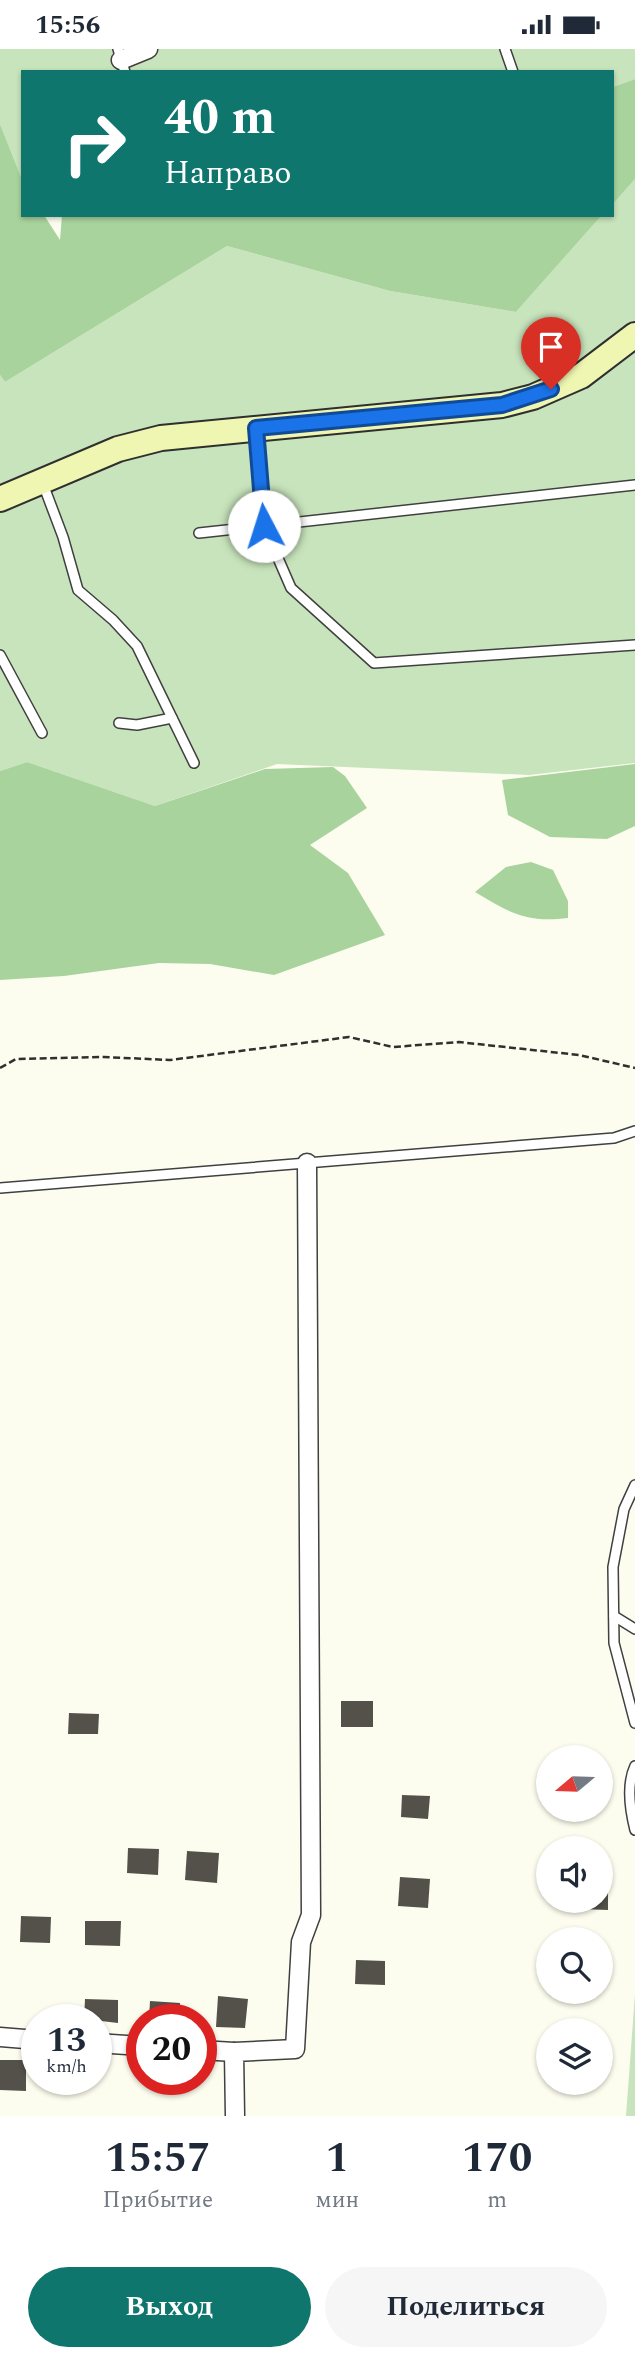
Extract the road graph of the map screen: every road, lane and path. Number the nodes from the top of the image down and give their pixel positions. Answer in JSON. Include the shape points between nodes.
{"nodes":[{"id":1,"x":148,"y":49,"type":"edge"},
{"id":2,"x":505,"y":49,"type":"edge"},
{"id":3,"x":121,"y":60,"type":"edge"},
{"id":4,"x":512,"y":70,"type":"edge"},
{"id":5,"x":629,"y":344,"type":"edge"},
{"id":6,"x":256,"y":428,"type":"junction"},
{"id":7,"x":41,"y":480,"type":"junction"},
{"id":8,"x":635,"y":485,"type":"edge"},
{"id":9,"x":0,"y":499,"type":"edge"},
{"id":10,"x":264,"y":526,"type":"junction"},
{"id":11,"x":199,"y":533,"type":"dead end"},
{"id":12,"x":635,"y":645,"type":"edge"},
{"id":13,"x":0,"y":655,"type":"edge"},
{"id":14,"x":172,"y":718,"type":"junction"},
{"id":15,"x":119,"y":723,"type":"dead end"},
{"id":16,"x":42,"y":733,"type":"dead end"},
{"id":17,"x":194,"y":763,"type":"dead end"},
{"id":18,"x":0,"y":1068,"type":"edge"},
{"id":19,"x":635,"y":1068,"type":"edge"},
{"id":20,"x":635,"y":1131,"type":"edge"},
{"id":21,"x":307,"y":1163,"type":"junction"},
{"id":22,"x":0,"y":1188,"type":"edge"},
{"id":23,"x":635,"y":1485,"type":"edge"},
{"id":24,"x":614,"y":1616,"type":"junction"},
{"id":25,"x":635,"y":1629,"type":"edge"},
{"id":26,"x":635,"y":1723,"type":"edge"},
{"id":27,"x":635,"y":1766,"type":"edge"},
{"id":28,"x":635,"y":1830,"type":"edge"},
{"id":29,"x":0,"y":2037,"type":"edge"},
{"id":30,"x":21,"y":2039,"type":"edge"},
{"id":31,"x":217,"y":2051,"type":"edge"},
{"id":32,"x":234,"y":2052,"type":"junction"},
{"id":33,"x":235,"y":2116,"type":"edge"}],
"edges":[{"from":1,"to":3,"type":"street"},
{"from":2,"to":4,"type":"lane"},
{"from":5,"to":6,"type":"street","via":[[568,382],[502,405]]},
{"from":6,"to":7,"type":"street","via":[[140,442]]},
{"from":6,"to":10,"type":"lane"},
{"from":7,"to":9,"type":"street"},
{"from":7,"to":14,"type":"lane","via":[[78,590],[137,646]]},
{"from":8,"to":10,"type":"lane"},
{"from":10,"to":11,"type":"lane"},
{"from":10,"to":12,"type":"lane","via":[[291,588],[374,663]]},
{"from":13,"to":16,"type":"lane"},
{"from":14,"to":15,"type":"lane","via":[[136,725]]},
{"from":14,"to":17,"type":"lane"},
{"from":18,"to":19,"type":"path","via":[[16,1059],[170,1060],[349,1037],[393,1047],[459,1042],[579,1055]]},
{"from":20,"to":21,"type":"lane","via":[[614,1138]]},
{"from":21,"to":22,"type":"lane"},
{"from":21,"to":32,"type":"street","via":[[310,1915],[300,1942],[295,2049]]},
{"from":23,"to":24,"type":"lane","via":[[624,1509],[613,1567]]},
{"from":24,"to":25,"type":"lane"},
{"from":24,"to":26,"type":"lane","via":[[614,1643]]},
{"from":27,"to":28,"type":"lane","via":[[630,1809]]},
{"from":29,"to":30,"type":"street"},
{"from":31,"to":32,"type":"street"},
{"from":32,"to":33,"type":"street"}]}
